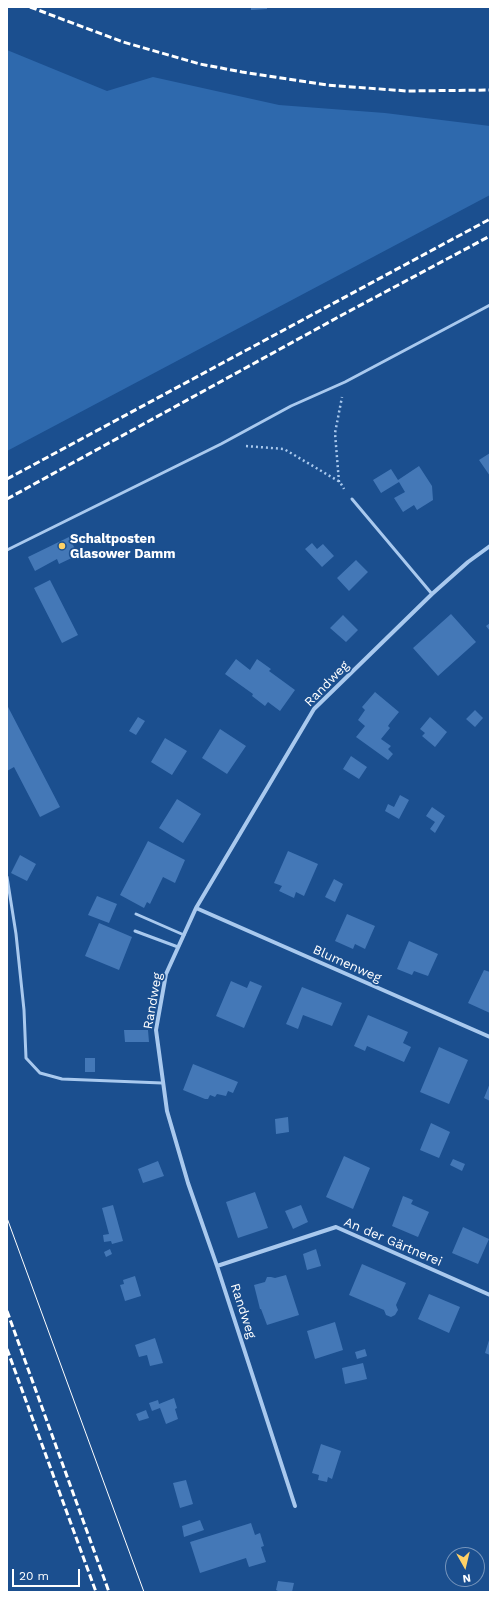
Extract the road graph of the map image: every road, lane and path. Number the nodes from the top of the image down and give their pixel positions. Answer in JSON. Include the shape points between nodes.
{"nodes":[{"id":1,"x":490,"y":306,"type":"edge"},
{"id":2,"x":344,"y":382,"type":"junction"},
{"id":3,"x":221,"y":444,"type":"junction"},
{"id":4,"x":340,"y":482,"type":"junction"},
{"id":5,"x":352,"y":499,"type":"joint"},
{"id":6,"x":490,"y":546,"type":"edge"},
{"id":7,"x":7,"y":550,"type":"edge"},
{"id":8,"x":432,"y":594,"type":"junction"},
{"id":9,"x":7,"y":877,"type":"edge"},
{"id":10,"x":196,"y":908,"type":"junction"},
{"id":11,"x":136,"y":914,"type":"dead end"},
{"id":12,"x":135,"y":931,"type":"dead end"},
{"id":13,"x":184,"y":935,"type":"junction"},
{"id":14,"x":178,"y":947,"type":"junction"},
{"id":15,"x":490,"y":1037,"type":"edge"},
{"id":16,"x":162,"y":1083,"type":"junction"},
{"id":17,"x":218,"y":1266,"type":"junction"},
{"id":18,"x":490,"y":1295,"type":"edge"},
{"id":19,"x":295,"y":1506,"type":"dead end"}],
"edges":[{"from":1,"to":2,"type":"lane"},
{"from":2,"to":3,"type":"lane","via":[[290,406]]},
{"from":2,"to":4,"type":"path","via":[[335,433]]},
{"from":3,"to":4,"type":"path","via":[[284,449]]},
{"from":3,"to":7,"type":"lane"},
{"from":4,"to":5,"type":"path"},
{"from":5,"to":8,"type":"lane"},
{"from":6,"to":8,"type":"street","name":"Randweg"},
{"from":8,"to":10,"type":"street","name":"Randweg","via":[[314,709]]},
{"from":9,"to":16,"type":"lane","via":[[24,1010],[26,1058],[40,1073],[62,1079]]},
{"from":10,"to":13,"type":"street","name":"Randweg"},
{"from":10,"to":15,"type":"street","name":"Blumenweg"},
{"from":11,"to":13,"type":"lane"},
{"from":12,"to":14,"type":"lane"},
{"from":13,"to":14,"type":"street","name":"Randweg"},
{"from":14,"to":16,"type":"street","name":"Randweg","via":[[166,974],[156,1030]]},
{"from":16,"to":17,"type":"street","name":"Randweg","via":[[167,1111],[188,1183]]},
{"from":17,"to":18,"type":"street","name":"An der Gärtnerei","via":[[336,1227]]},
{"from":17,"to":19,"type":"street","name":"Randweg"}]}
